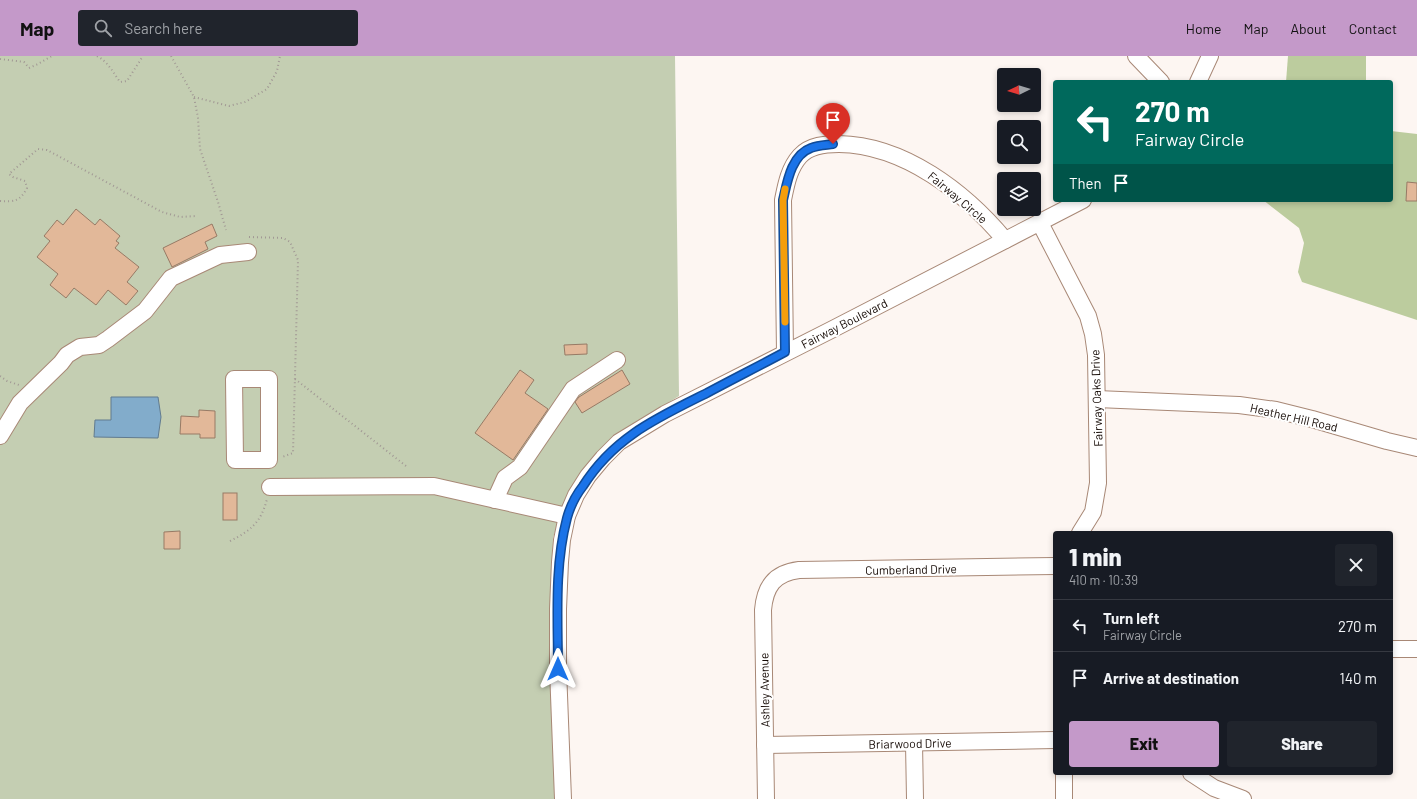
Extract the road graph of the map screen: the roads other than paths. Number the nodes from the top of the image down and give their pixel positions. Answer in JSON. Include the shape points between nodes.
{"nodes":[{"id":1,"x":1136,"y":56,"type":"edge"},
{"id":2,"x":1210,"y":56,"type":"edge"},
{"id":3,"x":1160,"y":80,"type":"edge"},
{"id":4,"x":1199,"y":80,"type":"edge"},
{"id":5,"x":1079,"y":202,"type":"edge"},
{"id":6,"x":1040,"y":223,"type":"junction"},
{"id":7,"x":1005,"y":240,"type":"junction"},
{"id":8,"x":248,"y":252,"type":"dead end"},
{"id":9,"x":785,"y":352,"type":"junction"},
{"id":10,"x":617,"y":360,"type":"dead end"},
{"id":11,"x":269,"y":379,"type":"joint"},
{"id":12,"x":1097,"y":399,"type":"junction"},
{"id":13,"x":0,"y":436,"type":"edge"},
{"id":14,"x":1417,"y":448,"type":"edge"},
{"id":15,"x":270,"y":487,"type":"dead end"},
{"id":16,"x":495,"y":500,"type":"junction"},
{"id":17,"x":567,"y":516,"type":"junction"},
{"id":18,"x":1081,"y":531,"type":"edge"},
{"id":19,"x":1053,"y":564,"type":"edge"},
{"id":20,"x":771,"y":583,"type":"joint"},
{"id":21,"x":1417,"y":649,"type":"edge"},
{"id":22,"x":1393,"y":650,"type":"edge"},
{"id":23,"x":1053,"y":740,"type":"edge"},
{"id":24,"x":914,"y":743,"type":"junction"},
{"id":25,"x":765,"y":745,"type":"junction"},
{"id":26,"x":1064,"y":775,"type":"edge"},
{"id":27,"x":1194,"y":775,"type":"edge"},
{"id":28,"x":563,"y":799,"type":"edge"},
{"id":29,"x":766,"y":799,"type":"edge"},
{"id":30,"x":915,"y":799,"type":"edge"},
{"id":31,"x":1064,"y":799,"type":"edge"},
{"id":32,"x":1243,"y":799,"type":"edge"}],
"edges":[{"from":1,"to":3,"type":"street"},
{"from":2,"to":4,"type":"street"},
{"from":5,"to":6,"type":"street","name":"Fairway Boulevard"},
{"from":6,"to":7,"type":"street","name":"Fairway Boulevard"},
{"from":6,"to":12,"type":"street","name":"Fairway Oaks Drive","via":[[1088,316],[1096,355]]},
{"from":7,"to":9,"type":"street","name":"Fairway Boulevard"},
{"from":7,"to":9,"type":"street","name":"Fairway Circle","via":[[956,192],[926,170],[901,157],[866,146],[849,144],[810,148],[793,166],[783,200]]},
{"from":8,"to":13,"type":"street","via":[[220,255],[171,278],[145,311],[99,345],[80,347],[67,355],[20,403]]},
{"from":9,"to":17,"type":"street","name":"Fairway Boulevard","via":[[661,416],[619,442],[588,476]]},
{"from":10,"to":16,"type":"street","via":[[573,389],[520,467],[505,478]]},
{"from":11,"to":11,"type":"street","via":[[234,379],[235,460],[270,460]]},
{"from":12,"to":14,"type":"street","name":"Heather Hill Road","via":[[1247,406],[1276,410]]},
{"from":12,"to":18,"type":"street","name":"Fairway Oaks Drive","via":[[1097,491],[1093,512]]},
{"from":15,"to":16,"type":"street","via":[[434,486]]},
{"from":16,"to":17,"type":"street"},
{"from":17,"to":28,"type":"street","name":"Fairway Boulevard","via":[[562,540],[558,609]]},
{"from":19,"to":20,"type":"street","name":"Cumberland Drive","via":[[799,570],[784,574]]},
{"from":20,"to":25,"type":"street","name":"Ashley Avenue","via":[[765,596],[763,610]]},
{"from":21,"to":22,"type":"street"},
{"from":23,"to":24,"type":"street","name":"Briarwood Drive"},
{"from":24,"to":25,"type":"street","name":"Briarwood Drive"},
{"from":24,"to":30,"type":"street"},
{"from":25,"to":29,"type":"street","name":"Ashley Avenue"},
{"from":26,"to":31,"type":"street"},
{"from":27,"to":32,"type":"street","via":[[1214,788]]}]}
